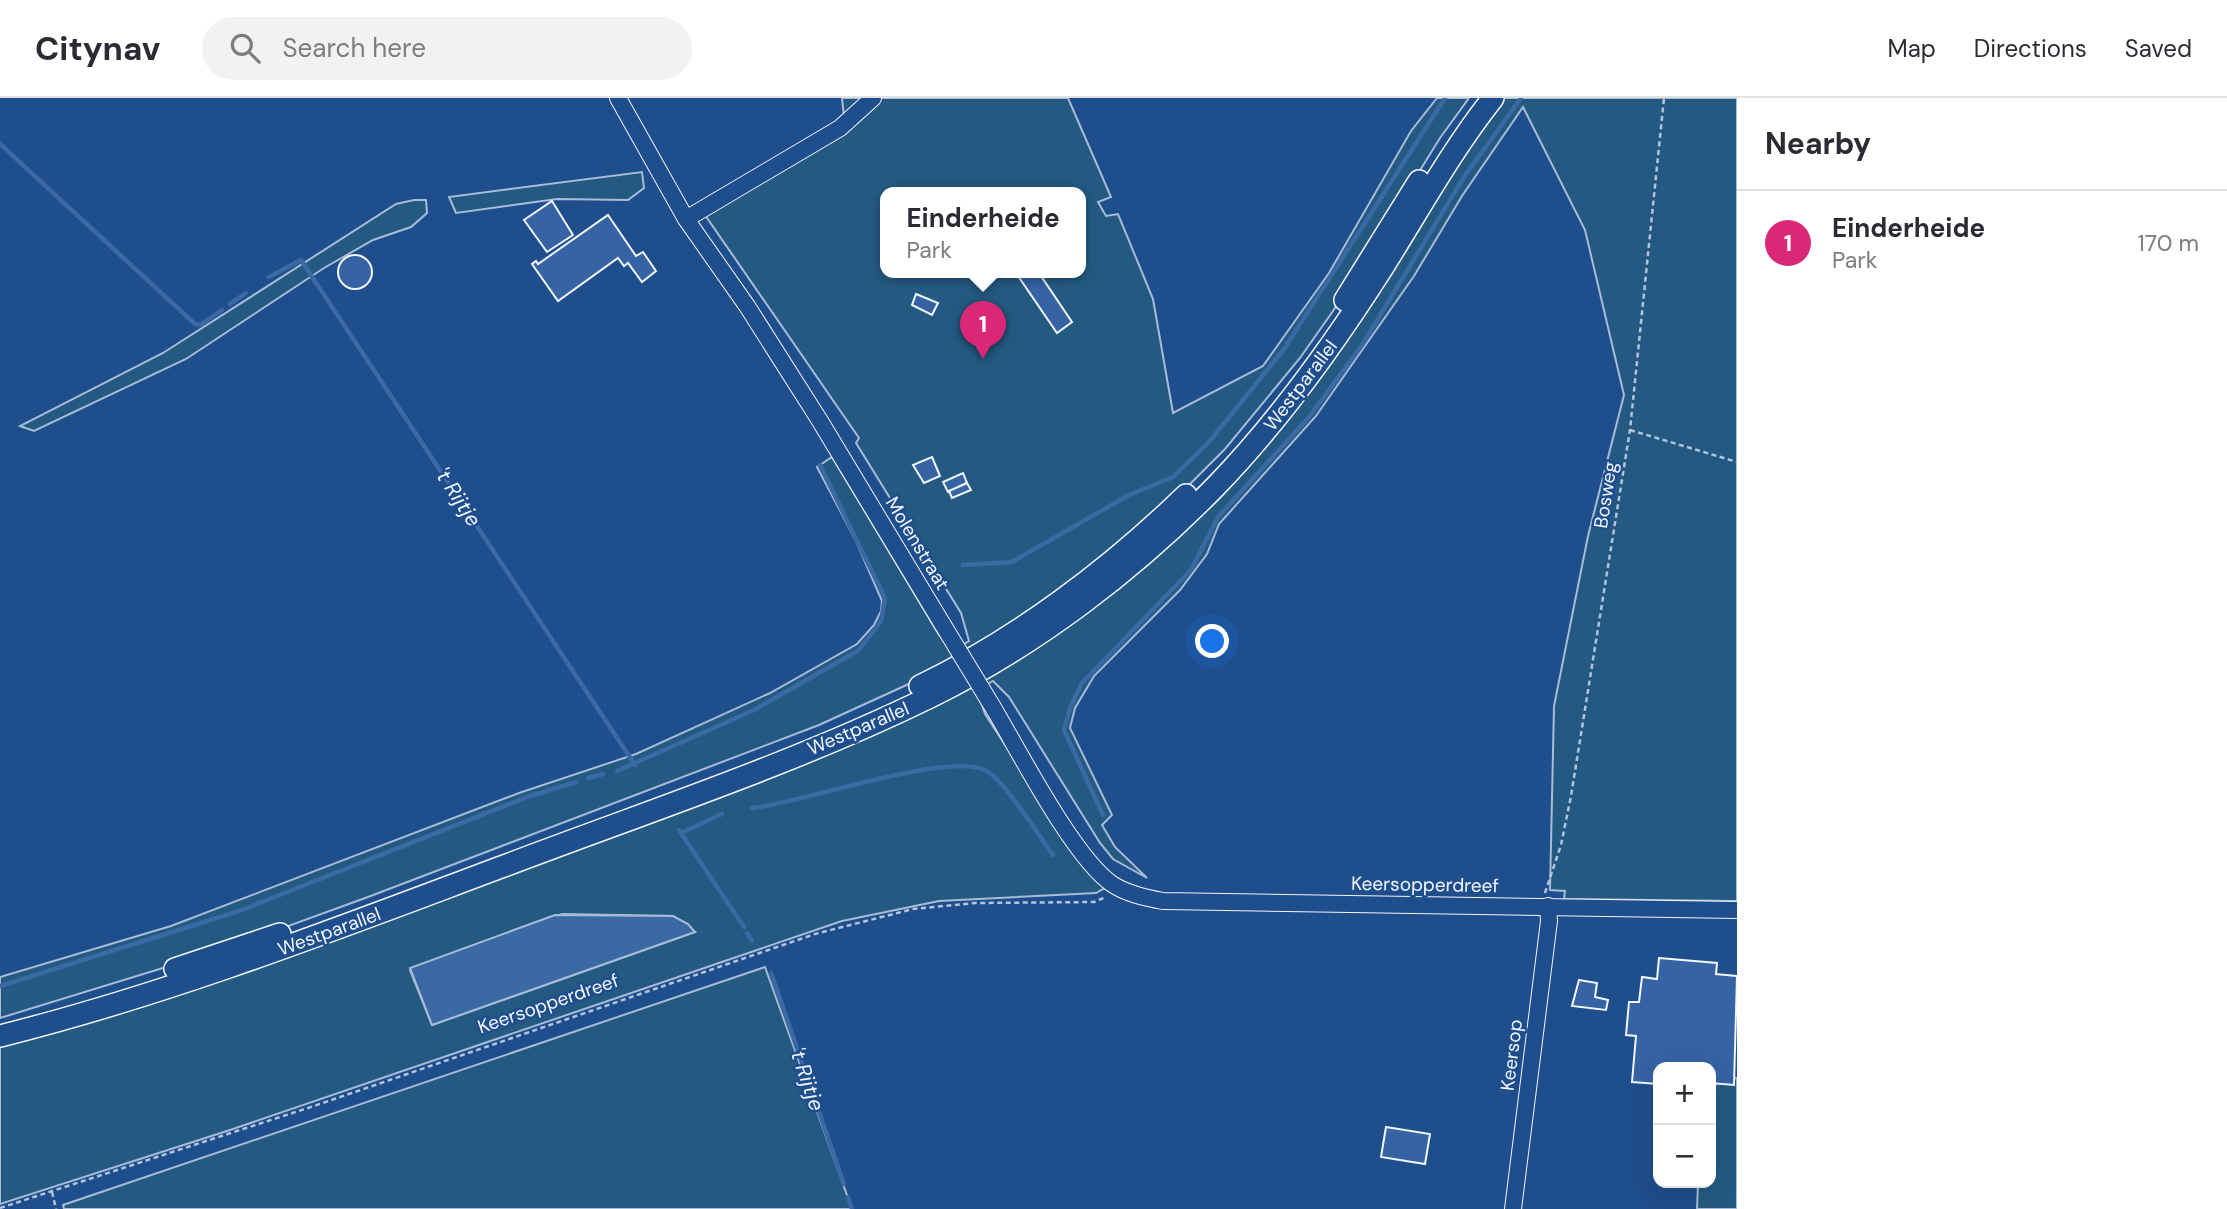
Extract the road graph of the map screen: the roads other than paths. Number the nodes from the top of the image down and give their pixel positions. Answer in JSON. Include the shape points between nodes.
{"nodes":[{"id":1,"x":618,"y":98,"type":"edge"},
{"id":2,"x":873,"y":98,"type":"edge"},
{"id":3,"x":1474,"y":98,"type":"edge"},
{"id":4,"x":1493,"y":98,"type":"edge"},
{"id":5,"x":686,"y":219,"type":"junction"},
{"id":6,"x":1115,"y":886,"type":"joint"},
{"id":7,"x":1546,"y":899,"type":"junction"},
{"id":8,"x":1737,"y":910,"type":"edge"},
{"id":9,"x":0,"y":1023,"type":"edge"},
{"id":10,"x":0,"y":1036,"type":"edge"},
{"id":11,"x":1513,"y":1209,"type":"edge"}],
"edges":[{"from":1,"to":5,"type":"street","name":"Molenstraat"},
{"from":2,"to":5,"type":"street","via":[[840,128]]},
{"from":3,"to":9,"type":"main road","name":"Westparallel","via":[[1336,314],[1244,434],[1209,474],[1130,546],[1006,636],[904,694],[729,766],[326,918]]},
{"from":4,"to":10,"type":"main road","name":"Westparallel","via":[[1455,149],[1346,323],[1256,442],[1219,484],[1147,551],[1093,595],[1012,650],[931,697],[734,780],[232,966]]},
{"from":5,"to":6,"type":"street","name":"Molenstraat","bridge":true,"via":[[821,421],[1089,862]]},
{"from":6,"to":7,"type":"street","name":"Keersopperdreef","via":[[1163,901]]},
{"from":7,"to":8,"type":"street","name":"Keersopperdreef"},
{"from":7,"to":11,"type":"street","name":"Keersop","via":[[1549,922]]}]}
